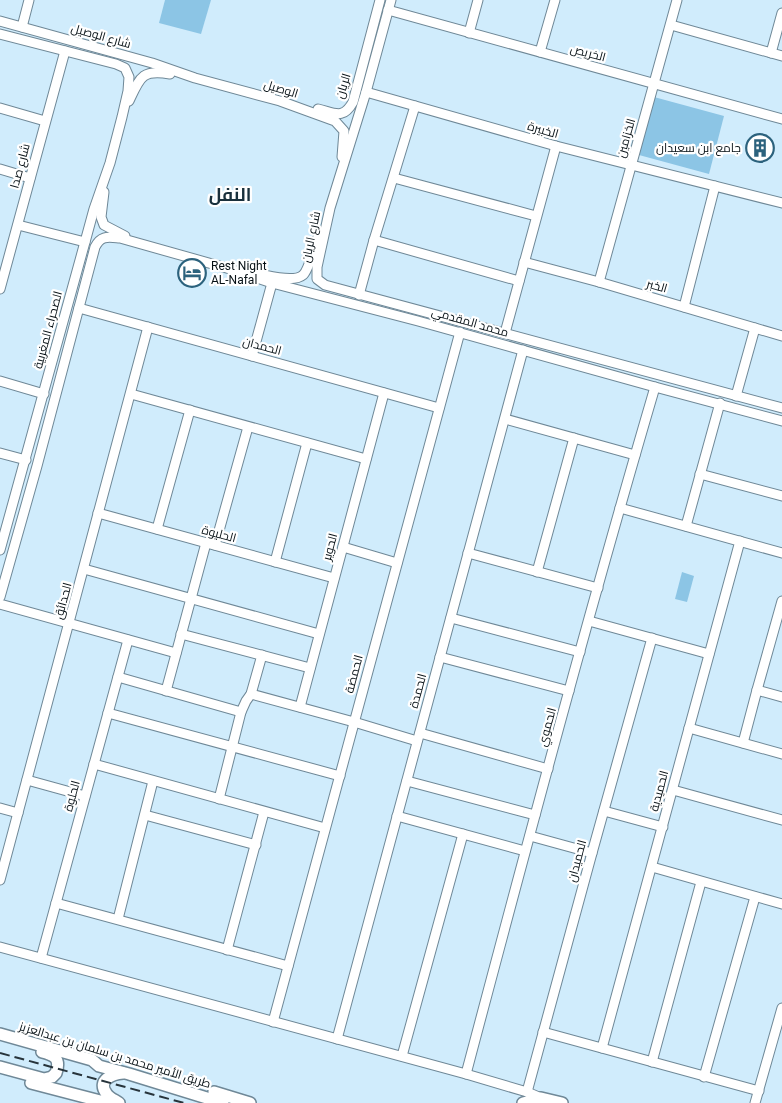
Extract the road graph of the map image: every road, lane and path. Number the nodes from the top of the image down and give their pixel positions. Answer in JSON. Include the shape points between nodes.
{"nodes":[{"id":1,"x":29,"y":0,"type":"edge"},
{"id":2,"x":380,"y":0,"type":"edge"},
{"id":3,"x":391,"y":0,"type":"edge"},
{"id":4,"x":478,"y":0,"type":"edge"},
{"id":5,"x":555,"y":0,"type":"edge"},
{"id":6,"x":677,"y":0,"type":"edge"},
{"id":7,"x":388,"y":10,"type":"junction"},
{"id":8,"x":782,"y":13,"type":"edge"},
{"id":9,"x":0,"y":21,"type":"edge"},
{"id":10,"x":671,"y":25,"type":"junction"},
{"id":11,"x":22,"y":27,"type":"junction"},
{"id":12,"x":469,"y":33,"type":"junction"},
{"id":13,"x":0,"y":34,"type":"edge"},
{"id":14,"x":65,"y":51,"type":"junction"},
{"id":15,"x":540,"y":52,"type":"junction"},
{"id":16,"x":771,"y":53,"type":"junction"},
{"id":17,"x":782,"y":56,"type":"edge"},
{"id":18,"x":195,"y":78,"type":"junction"},
{"id":19,"x":655,"y":84,"type":"junction"},
{"id":20,"x":366,"y":92,"type":"junction"},
{"id":21,"x":280,"y":101,"type":"junction"},
{"id":22,"x":415,"y":106,"type":"junction"},
{"id":23,"x":0,"y":108,"type":"edge"},
{"id":24,"x":122,"y":117,"type":"junction"},
{"id":25,"x":782,"y":119,"type":"edge"},
{"id":26,"x":46,"y":121,"type":"junction"},
{"id":27,"x":343,"y":141,"type":"joint"},
{"id":28,"x":556,"y":146,"type":"junction"},
{"id":29,"x":110,"y":163,"type":"junction"},
{"id":30,"x":632,"y":165,"type":"junction"},
{"id":31,"x":0,"y":169,"type":"edge"},
{"id":32,"x":341,"y":172,"type":"junction"},
{"id":33,"x":30,"y":178,"type":"junction"},
{"id":34,"x":394,"y":178,"type":"junction"},
{"id":35,"x":716,"y":186,"type":"junction"},
{"id":36,"x":782,"y":203,"type":"edge"},
{"id":37,"x":330,"y":208,"type":"junction"},
{"id":38,"x":536,"y":216,"type":"junction"},
{"id":39,"x":18,"y":225,"type":"junction"},
{"id":40,"x":102,"y":238,"type":"joint"},
{"id":41,"x":374,"y":240,"type":"junction"},
{"id":42,"x":85,"y":242,"type":"junction"},
{"id":43,"x":151,"y":247,"type":"junction"},
{"id":44,"x":524,"y":262,"type":"junction"},
{"id":45,"x":230,"y":269,"type":"junction"},
{"id":46,"x":519,"y":281,"type":"junction"},
{"id":47,"x":599,"y":282,"type":"junction"},
{"id":48,"x":272,"y":283,"type":"junction"},
{"id":49,"x":325,"y":285,"type":"joint"},
{"id":50,"x":0,"y":289,"type":"edge"},
{"id":51,"x":359,"y":295,"type":"junction"},
{"id":52,"x":79,"y":308,"type":"junction"},
{"id":53,"x":684,"y":308,"type":"junction"},
{"id":54,"x":420,"y":311,"type":"junction"},
{"id":55,"x":418,"y":321,"type":"junction"},
{"id":56,"x":148,"y":328,"type":"junction"},
{"id":57,"x":755,"y":328,"type":"junction"},
{"id":58,"x":460,"y":332,"type":"junction"},
{"id":59,"x":505,"y":333,"type":"junction"},
{"id":60,"x":782,"y":336,"type":"edge"},
{"id":61,"x":523,"y":350,"type":"junction"},
{"id":62,"x":252,"y":356,"type":"junction"},
{"id":63,"x":0,"y":381,"type":"edge"},
{"id":64,"x":655,"y":387,"type":"junction"},
{"id":65,"x":708,"y":389,"type":"junction"},
{"id":66,"x":384,"y":393,"type":"junction"},
{"id":67,"x":44,"y":394,"type":"junction"},
{"id":68,"x":131,"y":394,"type":"junction"},
{"id":69,"x":736,"y":396,"type":"junction"},
{"id":70,"x":705,"y":400,"type":"junction"},
{"id":71,"x":720,"y":403,"type":"junction"},
{"id":72,"x":439,"y":408,"type":"junction"},
{"id":73,"x":782,"y":408,"type":"edge"},
{"id":74,"x":190,"y":410,"type":"junction"},
{"id":75,"x":505,"y":419,"type":"junction"},
{"id":76,"x":782,"y":421,"type":"edge"},
{"id":77,"x":248,"y":426,"type":"junction"},
{"id":78,"x":574,"y":438,"type":"junction"},
{"id":79,"x":307,"y":443,"type":"junction"},
{"id":80,"x":28,"y":450,"type":"junction"},
{"id":81,"x":0,"y":453,"type":"edge"},
{"id":82,"x":40,"y":454,"type":"junction"},
{"id":83,"x":635,"y":455,"type":"junction"},
{"id":84,"x":366,"y":459,"type":"junction"},
{"id":85,"x":25,"y":461,"type":"junction"},
{"id":86,"x":37,"y":466,"type":"junction"},
{"id":87,"x":700,"y":474,"type":"junction"},
{"id":88,"x":782,"y":496,"type":"edge"},
{"id":89,"x":620,"y":508,"type":"junction"},
{"id":90,"x":98,"y":514,"type":"junction"},
{"id":91,"x":686,"y":526,"type":"junction"},
{"id":92,"x":157,"y":529,"type":"junction"},
{"id":93,"x":740,"y":541,"type":"junction"},
{"id":94,"x":211,"y":544,"type":"junction"},
{"id":95,"x":342,"y":547,"type":"junction"},
{"id":96,"x":0,"y":550,"type":"edge"},
{"id":97,"x":468,"y":553,"type":"junction"},
{"id":98,"x":782,"y":553,"type":"edge"},
{"id":99,"x":274,"y":562,"type":"junction"},
{"id":100,"x":397,"y":563,"type":"junction"},
{"id":101,"x":84,"y":569,"type":"junction"},
{"id":102,"x":537,"y":572,"type":"junction"},
{"id":103,"x":334,"y":578,"type":"junction"},
{"id":104,"x":598,"y":588,"type":"junction"},
{"id":105,"x":0,"y":597,"type":"edge"},
{"id":106,"x":191,"y":599,"type":"junction"},
{"id":107,"x":782,"y":601,"type":"edge"},
{"id":108,"x":0,"y":604,"type":"edge"},
{"id":109,"x":451,"y":618,"type":"junction"},
{"id":110,"x":589,"y":621,"type":"junction"},
{"id":111,"x":70,"y":623,"type":"junction"},
{"id":112,"x":181,"y":634,"type":"junction"},
{"id":113,"x":319,"y":634,"type":"junction"},
{"id":114,"x":652,"y":638,"type":"junction"},
{"id":115,"x":128,"y":640,"type":"junction"},
{"id":116,"x":580,"y":652,"type":"junction"},
{"id":117,"x":176,"y":653,"type":"junction"},
{"id":118,"x":709,"y":654,"type":"junction"},
{"id":119,"x":262,"y":655,"type":"junction"},
{"id":120,"x":440,"y":657,"type":"junction"},
{"id":121,"x":310,"y":668,"type":"junction"},
{"id":122,"x":118,"y":677,"type":"junction"},
{"id":123,"x":757,"y":690,"type":"junction"},
{"id":124,"x":166,"y":691,"type":"junction"},
{"id":125,"x":570,"y":691,"type":"junction"},
{"id":126,"x":251,"y":694,"type":"junction"},
{"id":127,"x":782,"y":697,"type":"edge"},
{"id":128,"x":300,"y":707,"type":"junction"},
{"id":129,"x":242,"y":712,"type":"junction"},
{"id":130,"x":108,"y":713,"type":"junction"},
{"id":131,"x":354,"y":722,"type":"junction"},
{"id":132,"x":690,"y":728,"type":"junction"},
{"id":133,"x":418,"y":737,"type":"junction"},
{"id":134,"x":743,"y":743,"type":"junction"},
{"id":135,"x":232,"y":748,"type":"junction"},
{"id":136,"x":782,"y":754,"type":"edge"},
{"id":137,"x":94,"y":764,"type":"junction"},
{"id":138,"x":548,"y":769,"type":"junction"},
{"id":139,"x":340,"y":776,"type":"junction"},
{"id":140,"x":27,"y":780,"type":"junction"},
{"id":141,"x":153,"y":781,"type":"junction"},
{"id":142,"x":407,"y":781,"type":"junction"},
{"id":143,"x":673,"y":790,"type":"junction"},
{"id":144,"x":85,"y":796,"type":"junction"},
{"id":145,"x":218,"y":799,"type":"junction"},
{"id":146,"x":0,"y":808,"type":"edge"},
{"id":147,"x":604,"y":811,"type":"junction"},
{"id":148,"x":264,"y":812,"type":"junction"},
{"id":149,"x":18,"y":813,"type":"junction"},
{"id":150,"x":145,"y":815,"type":"junction"},
{"id":151,"x":535,"y":815,"type":"junction"},
{"id":152,"x":397,"y":816,"type":"junction"},
{"id":153,"x":782,"y":820,"type":"edge"},
{"id":154,"x":663,"y":827,"type":"junction"},
{"id":155,"x":325,"y":828,"type":"junction"},
{"id":156,"x":463,"y":834,"type":"junction"},
{"id":157,"x":530,"y":836,"type":"junction"},
{"id":158,"x":256,"y":845,"type":"junction"},
{"id":159,"x":525,"y":851,"type":"junction"},
{"id":160,"x":592,"y":852,"type":"junction"},
{"id":161,"x":652,"y":867,"type":"junction"},
{"id":162,"x":0,"y":880,"type":"edge"},
{"id":163,"x":701,"y":882,"type":"junction"},
{"id":164,"x":755,"y":897,"type":"junction"},
{"id":165,"x":56,"y":903,"type":"junction"},
{"id":166,"x":782,"y":904,"type":"edge"},
{"id":167,"x":118,"y":919,"type":"junction"},
{"id":168,"x":0,"y":948,"type":"edge"},
{"id":169,"x":226,"y":950,"type":"junction"},
{"id":170,"x":40,"y":958,"type":"junction"},
{"id":171,"x":288,"y":966,"type":"junction"},
{"id":172,"x":782,"y":1010,"type":"edge"},
{"id":173,"x":273,"y":1022,"type":"junction"},
{"id":174,"x":544,"y":1032,"type":"junction"},
{"id":175,"x":0,"y":1034,"type":"edge"},
{"id":176,"x":0,"y":1039,"type":"edge"},
{"id":177,"x":336,"y":1039,"type":"junction"},
{"id":178,"x":602,"y":1048,"type":"junction"},
{"id":179,"x":402,"y":1056,"type":"junction"},
{"id":180,"x":92,"y":1060,"type":"junction"},
{"id":181,"x":652,"y":1062,"type":"junction"},
{"id":182,"x":0,"y":1067,"type":"edge"},
{"id":183,"x":129,"y":1074,"type":"junction"},
{"id":184,"x":466,"y":1074,"type":"junction"},
{"id":185,"x":0,"y":1075,"type":"edge"},
{"id":186,"x":704,"y":1077,"type":"junction"},
{"id":187,"x":759,"y":1091,"type":"junction"},
{"id":188,"x":527,"y":1092,"type":"junction"},
{"id":189,"x":541,"y":1098,"type":"junction"},
{"id":190,"x":108,"y":1103,"type":"edge"},
{"id":191,"x":120,"y":1103,"type":"edge"},
{"id":192,"x":223,"y":1103,"type":"edge"},
{"id":193,"x":250,"y":1103,"type":"edge"},
{"id":194,"x":523,"y":1103,"type":"edge"},
{"id":195,"x":562,"y":1103,"type":"edge"},
{"id":196,"x":755,"y":1103,"type":"edge"}],
"edges":[{"from":1,"to":11,"type":"street"},
{"from":2,"to":21,"type":"street","name":"الريان","via":[[348,111],[340,114]]},
{"from":3,"to":7,"type":"street","name":"الريان"},
{"from":4,"to":12,"type":"street"},
{"from":5,"to":15,"type":"street"},
{"from":6,"to":10,"type":"street","name":"الخزامين"},
{"from":7,"to":12,"type":"street","name":"الخريص"},
{"from":7,"to":20,"type":"street","name":"الريان"},
{"from":8,"to":16,"type":"street"},
{"from":9,"to":11,"type":"street","name":"شارع الوصيل"},
{"from":10,"to":16,"type":"street"},
{"from":10,"to":19,"type":"street","name":"الخزامين"},
{"from":11,"to":18,"type":"street","name":"شارع الوصيل"},
{"from":12,"to":15,"type":"street","name":"الخريص"},
{"from":13,"to":14,"type":"street","name":"شارع الوصيل"},
{"from":14,"to":24,"type":"street","name":"شارع الوصيل","via":[[125,68],[130,77]]},
{"from":14,"to":26,"type":"street","name":"شارع صدا"},
{"from":15,"to":19,"type":"street","name":"الخريص"},
{"from":16,"to":17,"type":"street"},
{"from":18,"to":21,"type":"street","name":"الوصيل"},
{"from":18,"to":24,"type":"street","via":[[155,72],[141,77]]},
{"from":19,"to":25,"type":"street","name":"الخريص"},
{"from":19,"to":30,"type":"street","name":"الخزامين"},
{"from":20,"to":22,"type":"street","name":"الخبيرة"},
{"from":20,"to":32,"type":"street","name":"الريان"},
{"from":21,"to":27,"type":"street","name":"الوصيل","via":[[335,121],[344,131]]},
{"from":22,"to":28,"type":"street","name":"الخبيرة"},
{"from":22,"to":34,"type":"street"},
{"from":23,"to":26,"type":"street"},
{"from":24,"to":29,"type":"street","name":"الصحراء المغربية"},
{"from":26,"to":33,"type":"street","name":"شارع صدا"},
{"from":27,"to":32,"type":"street","name":"الريان"},
{"from":28,"to":30,"type":"street","name":"الخبيرة"},
{"from":28,"to":38,"type":"street"},
{"from":29,"to":42,"type":"street","name":"الصحراء المغربية"},
{"from":29,"to":43,"type":"street","name":"محمد المقدمي","via":[[101,210],[104,225]]},
{"from":30,"to":35,"type":"street","name":"الخبيرة"},
{"from":30,"to":47,"type":"street","name":"الخزامين"},
{"from":31,"to":33,"type":"street"},
{"from":32,"to":37,"type":"street","name":"الريان"},
{"from":33,"to":39,"type":"street","name":"شارع صدا"},
{"from":34,"to":38,"type":"street"},
{"from":34,"to":41,"type":"street"},
{"from":35,"to":36,"type":"street","name":"الخبيرة"},
{"from":35,"to":53,"type":"street"},
{"from":37,"to":45,"type":"street","name":"شارع الريان","via":[[303,275],[295,279]]},
{"from":37,"to":49,"type":"street","name":"شارع الريان","via":[[317,267],[317,279]]},
{"from":38,"to":44,"type":"street"},
{"from":39,"to":42,"type":"street"},
{"from":39,"to":50,"type":"street","name":"شارع صدا"},
{"from":40,"to":43,"type":"street","name":"محمد المقدمي","via":[[120,238]]},
{"from":40,"to":52,"type":"street","name":"الصحراء المغربية","via":[[95,247]]},
{"from":41,"to":46,"type":"street"},
{"from":41,"to":51,"type":"street"},
{"from":42,"to":67,"type":"street","name":"الصحراء المغربية"},
{"from":43,"to":45,"type":"street","name":"محمد المقدمي"},
{"from":44,"to":46,"type":"street"},
{"from":44,"to":47,"type":"street","name":"الخبر"},
{"from":45,"to":48,"type":"street","name":"محمد المقدمي"},
{"from":46,"to":59,"type":"street"},
{"from":47,"to":53,"type":"street","name":"الخبر"},
{"from":48,"to":55,"type":"street","name":"محمد المقدمي"},
{"from":48,"to":62,"type":"street"},
{"from":49,"to":51,"type":"street","name":"محمد المقدمي"},
{"from":51,"to":54,"type":"street","name":"محمد المقدمي"},
{"from":52,"to":56,"type":"street","name":"الحمدان"},
{"from":52,"to":82,"type":"street","name":"الصحراء المغربية"},
{"from":53,"to":57,"type":"street","name":"الخبر"},
{"from":54,"to":55,"type":"street"},
{"from":54,"to":59,"type":"street","name":"محمد المقدمي"},
{"from":55,"to":58,"type":"street","name":"محمد المقدمي"},
{"from":56,"to":62,"type":"street","name":"الحمدان"},
{"from":56,"to":68,"type":"street","name":"الحدائق"},
{"from":57,"to":60,"type":"street","name":"الخبر"},
{"from":57,"to":69,"type":"street"},
{"from":58,"to":61,"type":"street","name":"محمد المقدمي"},
{"from":58,"to":72,"type":"street","name":"الحمضة"},
{"from":59,"to":65,"type":"street","name":"محمد المقدمي"},
{"from":61,"to":64,"type":"street","name":"محمد المقدمي"},
{"from":61,"to":75,"type":"street","name":"الحمدة"},
{"from":62,"to":66,"type":"street","name":"الحمدان"},
{"from":63,"to":67,"type":"street"},
{"from":64,"to":70,"type":"street","name":"محمد المقدمي"},
{"from":64,"to":83,"type":"street","name":"الحموي"},
{"from":65,"to":69,"type":"street","name":"محمد المقدمي"},
{"from":65,"to":70,"type":"street"},
{"from":66,"to":72,"type":"street","name":"الحمدان"},
{"from":66,"to":84,"type":"street","name":"الحوير"},
{"from":67,"to":80,"type":"street","name":"الصحراء المغربية"},
{"from":68,"to":74,"type":"street"},
{"from":68,"to":90,"type":"street","name":"الحدائق"},
{"from":69,"to":73,"type":"street","name":"محمد المقدمي"},
{"from":70,"to":71,"type":"street","name":"محمد المقدمي"},
{"from":71,"to":76,"type":"street","name":"محمد المقدمي"},
{"from":71,"to":87,"type":"street"},
{"from":72,"to":100,"type":"street","name":"الحمضة"},
{"from":74,"to":77,"type":"street"},
{"from":74,"to":92,"type":"street"},
{"from":75,"to":78,"type":"street"},
{"from":75,"to":97,"type":"street","name":"الحمدة"},
{"from":77,"to":79,"type":"street"},
{"from":77,"to":94,"type":"street"},
{"from":78,"to":83,"type":"street"},
{"from":78,"to":102,"type":"street"},
{"from":79,"to":84,"type":"street"},
{"from":79,"to":99,"type":"street"},
{"from":80,"to":82,"type":"street"},
{"from":80,"to":85,"type":"street","name":"الصحراء المغربية"},
{"from":81,"to":85,"type":"street"},
{"from":82,"to":86,"type":"street","name":"الصحراء المغربية"},
{"from":83,"to":89,"type":"street","name":"الحموي"},
{"from":84,"to":95,"type":"street","name":"الحوير"},
{"from":85,"to":86,"type":"street"},
{"from":85,"to":96,"type":"street","name":"الصحراء المغربية"},
{"from":86,"to":105,"type":"street","name":"الصحراء المغربية"},
{"from":87,"to":88,"type":"street"},
{"from":87,"to":91,"type":"street"},
{"from":89,"to":91,"type":"street"},
{"from":89,"to":104,"type":"street","name":"الحموي"},
{"from":90,"to":92,"type":"street","name":"الحليوة"},
{"from":90,"to":101,"type":"street","name":"الحدائق"},
{"from":91,"to":93,"type":"street"},
{"from":92,"to":94,"type":"street","name":"الحليوة"},
{"from":93,"to":98,"type":"street"},
{"from":93,"to":118,"type":"street","name":"الحميدية"},
{"from":94,"to":99,"type":"street","name":"الحليوة"},
{"from":94,"to":106,"type":"street"},
{"from":95,"to":100,"type":"street"},
{"from":95,"to":103,"type":"street","name":"الحوير"},
{"from":97,"to":102,"type":"street"},
{"from":97,"to":109,"type":"street","name":"الحمدة"},
{"from":99,"to":103,"type":"street","name":"الحليوة"},
{"from":100,"to":131,"type":"street","name":"الحمضة"},
{"from":101,"to":106,"type":"street"},
{"from":101,"to":111,"type":"street","name":"الحدائق"},
{"from":102,"to":104,"type":"street"},
{"from":103,"to":113,"type":"street","name":"الحوير"},
{"from":104,"to":110,"type":"street","name":"الحموي"},
{"from":106,"to":112,"type":"street"},
{"from":106,"to":113,"type":"street"},
{"from":107,"to":123,"type":"street"},
{"from":108,"to":111,"type":"street"},
{"from":109,"to":116,"type":"street"},
{"from":109,"to":120,"type":"street","name":"الحمدة"},
{"from":110,"to":114,"type":"street"},
{"from":110,"to":116,"type":"street","name":"الحموي"},
{"from":111,"to":115,"type":"street"},
{"from":111,"to":140,"type":"street","name":"الحدائق"},
{"from":112,"to":117,"type":"street"},
{"from":112,"to":119,"type":"street"},
{"from":113,"to":121,"type":"street","name":"الحوير"},
{"from":114,"to":118,"type":"street"},
{"from":114,"to":147,"type":"street","name":"الحميدان"},
{"from":115,"to":117,"type":"street"},
{"from":115,"to":122,"type":"street","name":"الحلوة"},
{"from":116,"to":125,"type":"street","name":"الحموي"},
{"from":117,"to":124,"type":"street"},
{"from":118,"to":132,"type":"street","name":"الحميدية"},
{"from":119,"to":121,"type":"street"},
{"from":119,"to":126,"type":"street"},
{"from":120,"to":125,"type":"street"},
{"from":120,"to":133,"type":"street","name":"الحمدة"},
{"from":121,"to":128,"type":"street","name":"الحوير"},
{"from":122,"to":124,"type":"street"},
{"from":122,"to":130,"type":"street","name":"الحلوة"},
{"from":123,"to":127,"type":"street"},
{"from":123,"to":134,"type":"street"},
{"from":124,"to":129,"type":"street"},
{"from":125,"to":138,"type":"street","name":"الحموي"},
{"from":126,"to":128,"type":"street"},
{"from":126,"to":129,"type":"street"},
{"from":128,"to":131,"type":"street"},
{"from":129,"to":135,"type":"street"},
{"from":130,"to":135,"type":"street"},
{"from":130,"to":137,"type":"street","name":"الحلوة"},
{"from":131,"to":133,"type":"street"},
{"from":131,"to":139,"type":"street","name":"الحمضة"},
{"from":132,"to":134,"type":"street"},
{"from":132,"to":143,"type":"street","name":"الحميدية"},
{"from":133,"to":138,"type":"street"},
{"from":133,"to":142,"type":"street","name":"الحمدة"},
{"from":134,"to":136,"type":"street"},
{"from":135,"to":139,"type":"street"},
{"from":135,"to":145,"type":"street"},
{"from":137,"to":141,"type":"street"},
{"from":137,"to":144,"type":"street","name":"الحلوة"},
{"from":138,"to":151,"type":"street","name":"الحموي"},
{"from":139,"to":155,"type":"street","name":"الحمضة"},
{"from":140,"to":144,"type":"street"},
{"from":140,"to":149,"type":"street","name":"الحدائق"},
{"from":141,"to":145,"type":"street"},
{"from":141,"to":150,"type":"street"},
{"from":142,"to":151,"type":"street"},
{"from":142,"to":152,"type":"street","name":"الحمدة"},
{"from":143,"to":153,"type":"street"},
{"from":143,"to":154,"type":"street","name":"الحميدية"},
{"from":144,"to":165,"type":"street","name":"الحلوة"},
{"from":145,"to":148,"type":"street"},
{"from":146,"to":149,"type":"street"},
{"from":147,"to":154,"type":"street"},
{"from":147,"to":160,"type":"street","name":"الحميدان"},
{"from":148,"to":155,"type":"street"},
{"from":148,"to":158,"type":"street"},
{"from":149,"to":162,"type":"street","name":"الحدائق"},
{"from":150,"to":158,"type":"street"},
{"from":150,"to":167,"type":"street"},
{"from":151,"to":157,"type":"street","name":"الحموي"},
{"from":152,"to":156,"type":"street"},
{"from":152,"to":177,"type":"street","name":"الحمدة"},
{"from":154,"to":161,"type":"street","name":"الحميدية"},
{"from":155,"to":171,"type":"street","name":"الحمضة"},
{"from":156,"to":159,"type":"street"},
{"from":156,"to":179,"type":"street"},
{"from":157,"to":159,"type":"street","name":"الحموي"},
{"from":157,"to":160,"type":"street"},
{"from":158,"to":169,"type":"street"},
{"from":159,"to":184,"type":"street","name":"الحموي"},
{"from":160,"to":174,"type":"street","name":"الحميدان"},
{"from":161,"to":163,"type":"street"},
{"from":161,"to":178,"type":"street","name":"الحميدية"},
{"from":163,"to":164,"type":"street"},
{"from":163,"to":181,"type":"street"},
{"from":164,"to":166,"type":"street"},
{"from":164,"to":186,"type":"street"},
{"from":165,"to":167,"type":"street"},
{"from":165,"to":170,"type":"street","name":"الحلوة"},
{"from":167,"to":169,"type":"street"},
{"from":168,"to":170,"type":"street"},
{"from":169,"to":171,"type":"street"},
{"from":170,"to":173,"type":"street"},
{"from":171,"to":173,"type":"street","name":"الحمضة"},
{"from":172,"to":187,"type":"street"},
{"from":173,"to":177,"type":"street"},
{"from":174,"to":178,"type":"street"},
{"from":174,"to":188,"type":"street","name":"الحميدان"},
{"from":175,"to":180,"type":"main road","name":"طريق الأمير محمد بن سلمان بن عبدالعزيز"},
{"from":176,"to":182,"type":"main road","via":[[52,1055],[58,1070],[46,1079]]},
{"from":177,"to":179,"type":"street"},
{"from":178,"to":181,"type":"street"},
{"from":179,"to":184,"type":"street"},
{"from":180,"to":183,"type":"main road","name":"طريق الأمير محمد بن سلمان بن عبدالعزيز","via":[[99,1066]]},
{"from":180,"to":193,"type":"main road","via":[[102,1059]]},
{"from":181,"to":186,"type":"street"},
{"from":183,"to":191,"type":"main road","via":[[113,1074],[105,1081],[107,1094]]},
{"from":183,"to":192,"type":"main road","name":"طريق الأمير محمد بن سلمان بن عبدالعزيز"},
{"from":184,"to":188,"type":"street"},
{"from":185,"to":190,"type":"main road"},
{"from":186,"to":187,"type":"street"},
{"from":187,"to":196,"type":"street"},
{"from":188,"to":189,"type":"street"},
{"from":189,"to":194,"type":"main road"},
{"from":189,"to":195,"type":"main road"}]}
